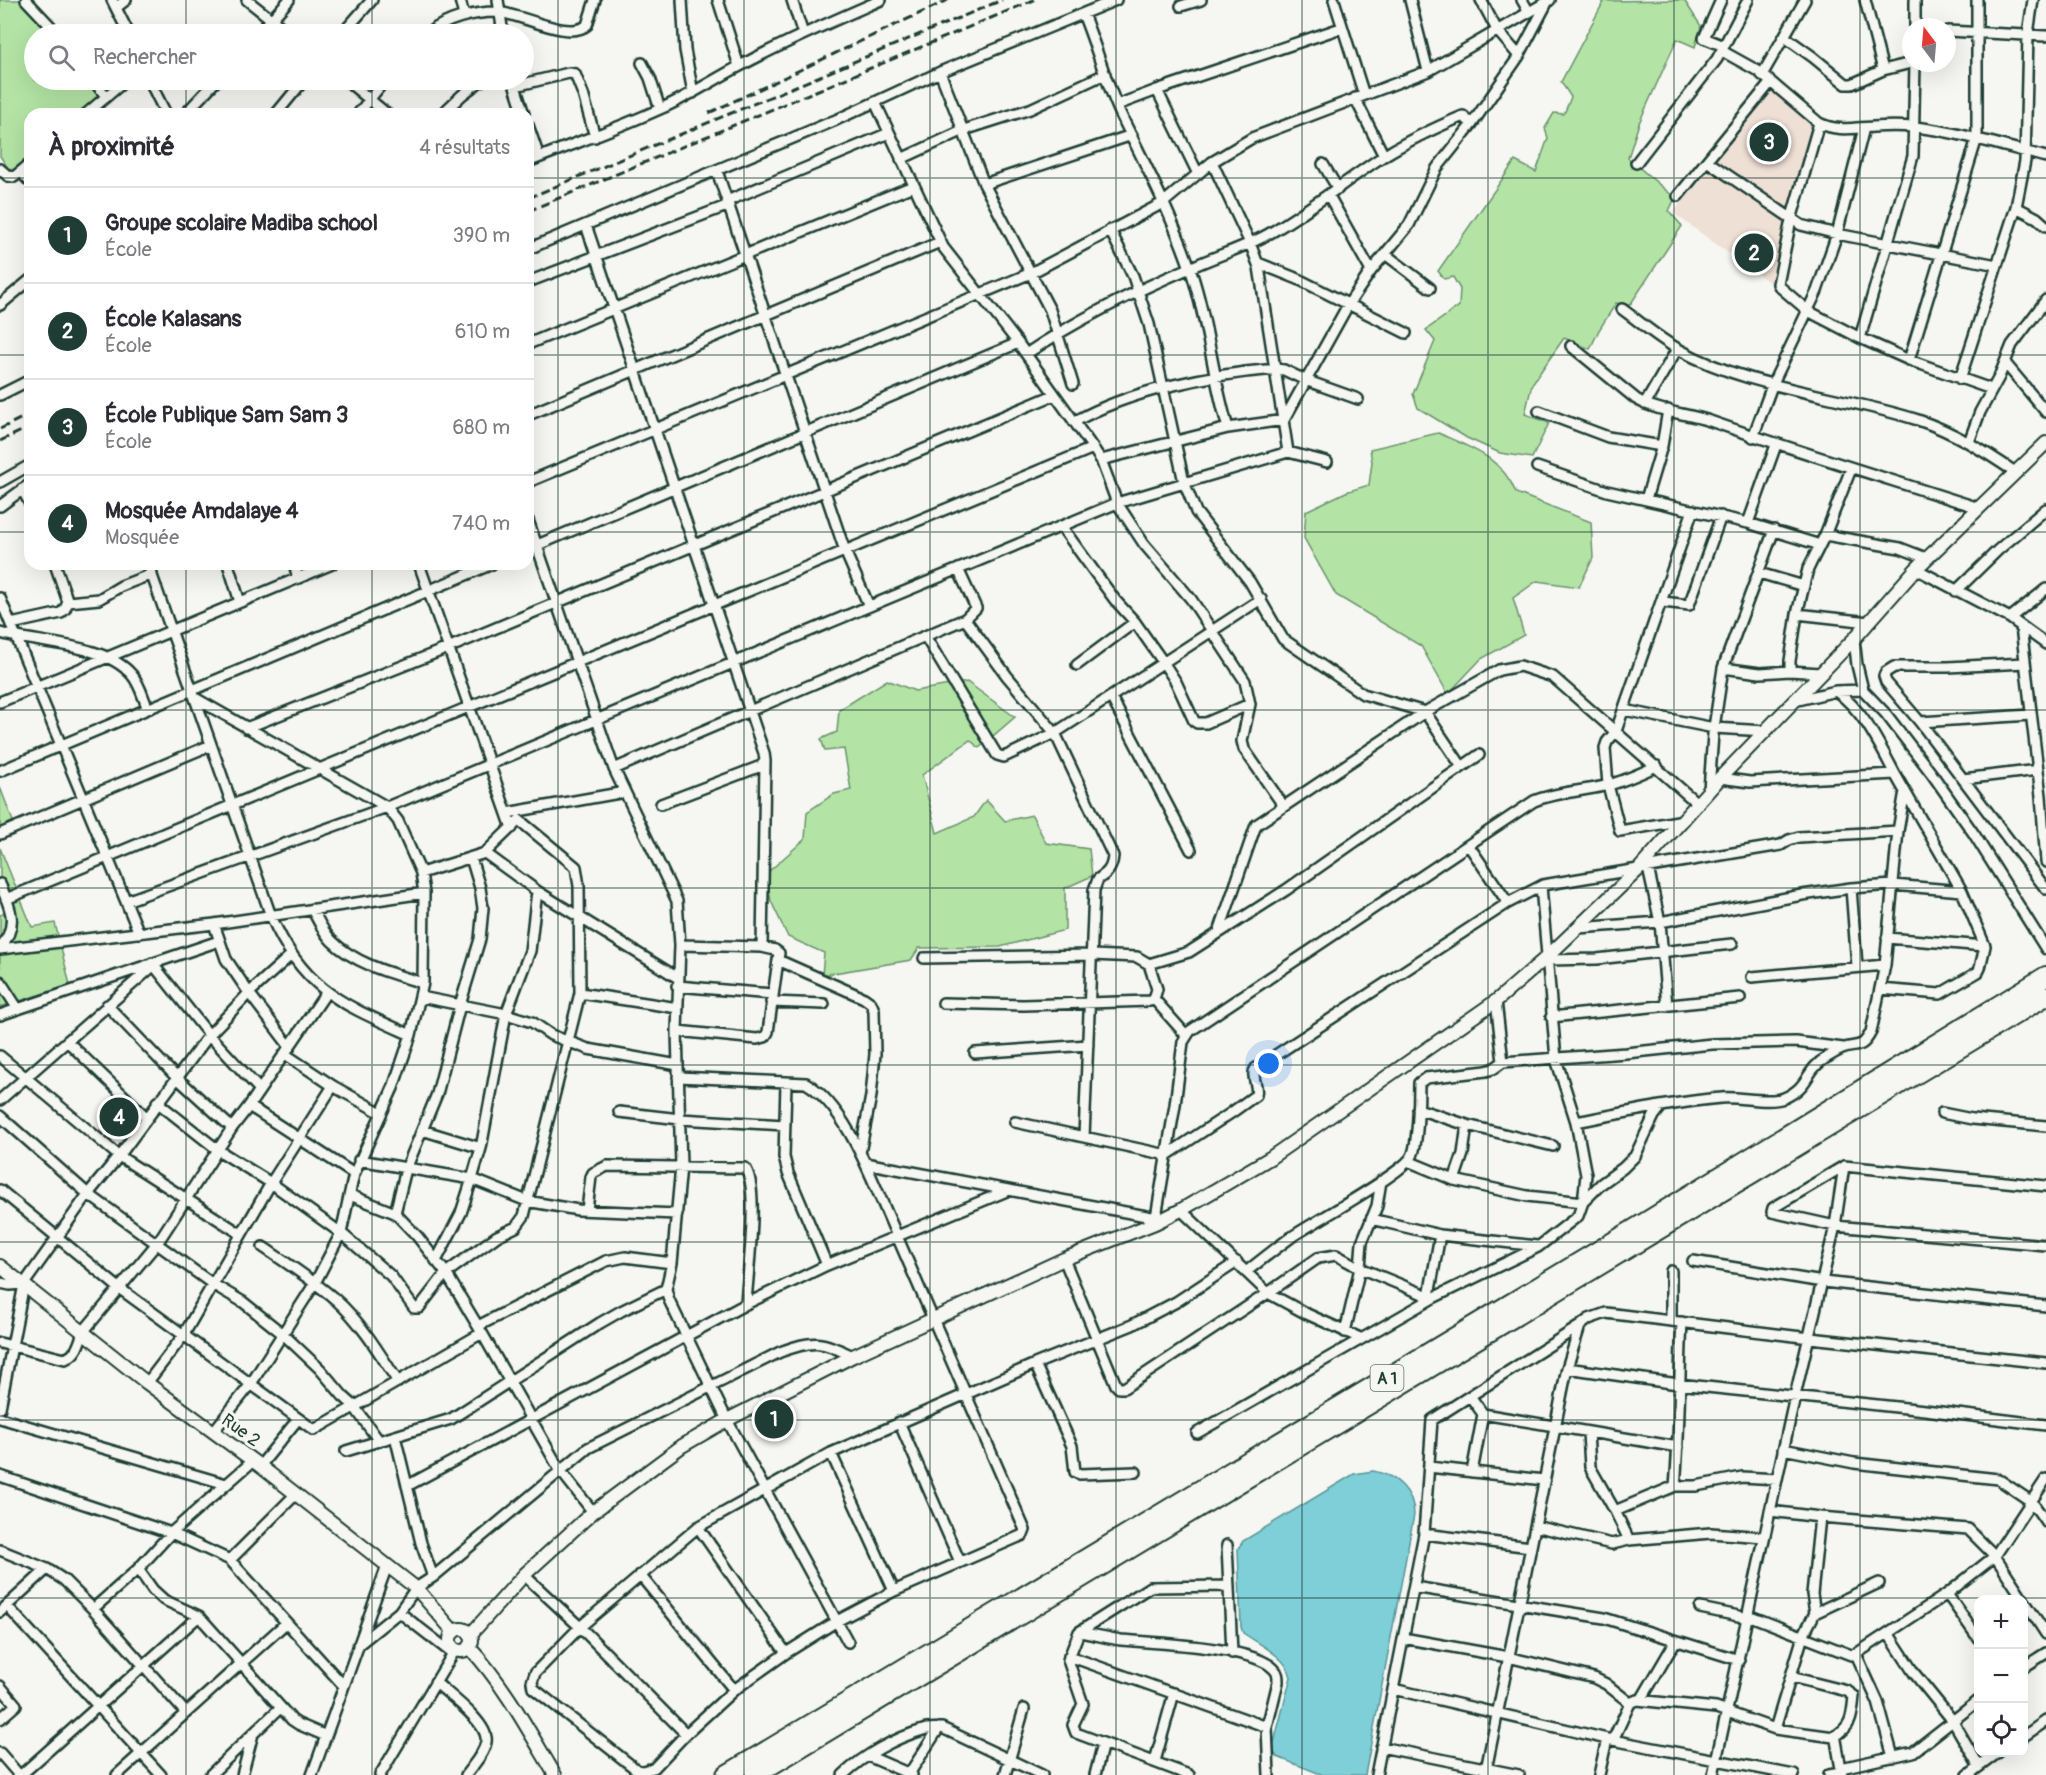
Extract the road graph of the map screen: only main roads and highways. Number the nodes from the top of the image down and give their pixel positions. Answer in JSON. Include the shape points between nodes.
{"nodes":[{"id":1,"x":2046,"y":976,"type":"edge"},
{"id":2,"x":2046,"y":996,"type":"edge"},
{"id":3,"x":726,"y":1775,"type":"edge"},
{"id":4,"x":756,"y":1775,"type":"edge"}],
"edges":[{"from":1,"to":3,"type":"highway","number":"A 1","via":[[1610,1244]]},
{"from":2,"to":4,"type":"highway","number":"A 1"}]}
